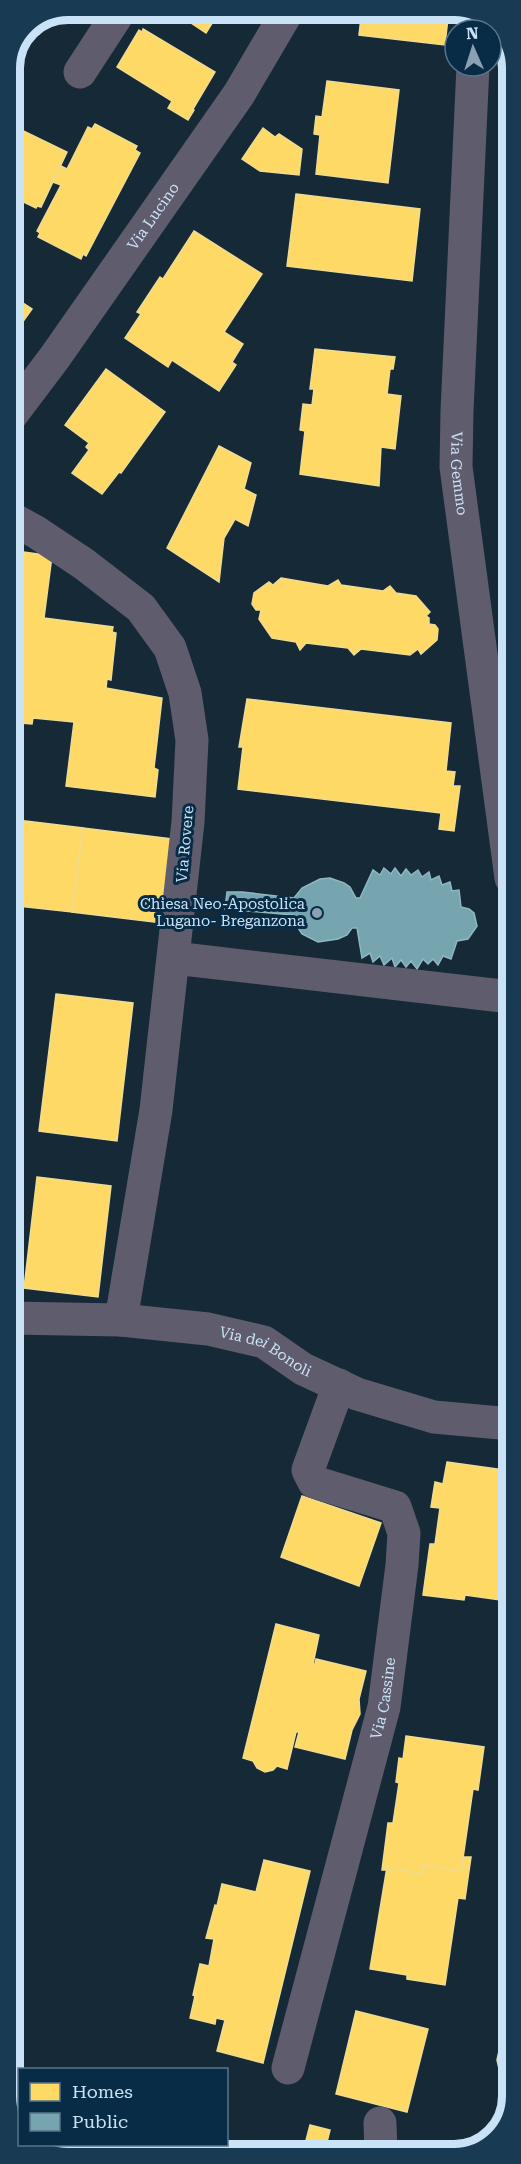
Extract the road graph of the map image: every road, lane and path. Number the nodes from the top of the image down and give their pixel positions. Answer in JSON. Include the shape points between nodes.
{"nodes":[{"id":1,"x":114,"y":20,"type":"edge"},
{"id":2,"x":283,"y":20,"type":"edge"},
{"id":3,"x":80,"y":72,"type":"dead end"},
{"id":4,"x":472,"y":78,"type":"edge"},
{"id":5,"x":20,"y":403,"type":"edge"},
{"id":6,"x":20,"y":523,"type":"edge"},
{"id":7,"x":502,"y":811,"type":"edge"},
{"id":8,"x":174,"y":958,"type":"junction"},
{"id":9,"x":502,"y":996,"type":"edge"},
{"id":10,"x":20,"y":1318,"type":"edge"},
{"id":11,"x":121,"y":1320,"type":"junction"},
{"id":12,"x":339,"y":1385,"type":"junction"},
{"id":13,"x":502,"y":1423,"type":"edge"},
{"id":14,"x":288,"y":2068,"type":"dead end"}],
"edges":[{"from":1,"to":3,"type":"street"},
{"from":2,"to":5,"type":"street","name":"Via Lucino","via":[[239,94]]},
{"from":4,"to":7,"type":"street","name":"Via Gemmo","via":[[456,467]]},
{"from":6,"to":8,"type":"street","name":"Via Rovere","via":[[84,564],[141,608],[170,648],[185,693],[192,740]]},
{"from":8,"to":9,"type":"street"},
{"from":8,"to":11,"type":"street","name":"Via Rovere","via":[[156,1110]]},
{"from":10,"to":11,"type":"street","name":"Via dei Bonoli"},
{"from":11,"to":12,"type":"street","name":"Via dei Bonoli","via":[[208,1329],[264,1342],[303,1369]]},
{"from":12,"to":13,"type":"street","name":"Via dei Bonoli","via":[[434,1417]]},
{"from":12,"to":14,"type":"street","name":"Via Cassine","via":[[308,1470],[314,1482],[395,1507],[404,1533],[402,1565],[384,1707]]}]}
